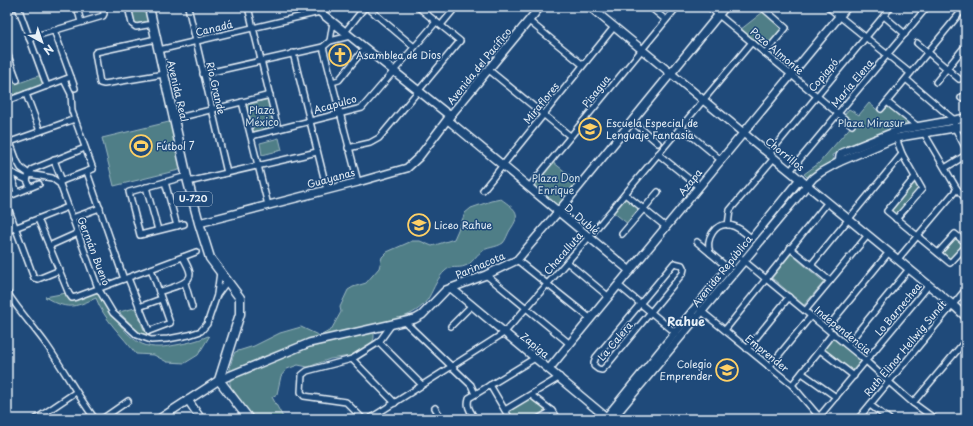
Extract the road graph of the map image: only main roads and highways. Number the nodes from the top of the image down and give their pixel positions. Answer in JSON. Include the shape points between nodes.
{"nodes":[{"id":1,"x":149,"y":7,"type":"edge"},
{"id":2,"x":248,"y":419,"type":"edge"}],
"edges":[{"from":1,"to":2,"type":"main road","name":"Avenida Real","number":"U-720","via":[[199,223],[210,258],[240,298],[240,314],[219,380]]}]}
